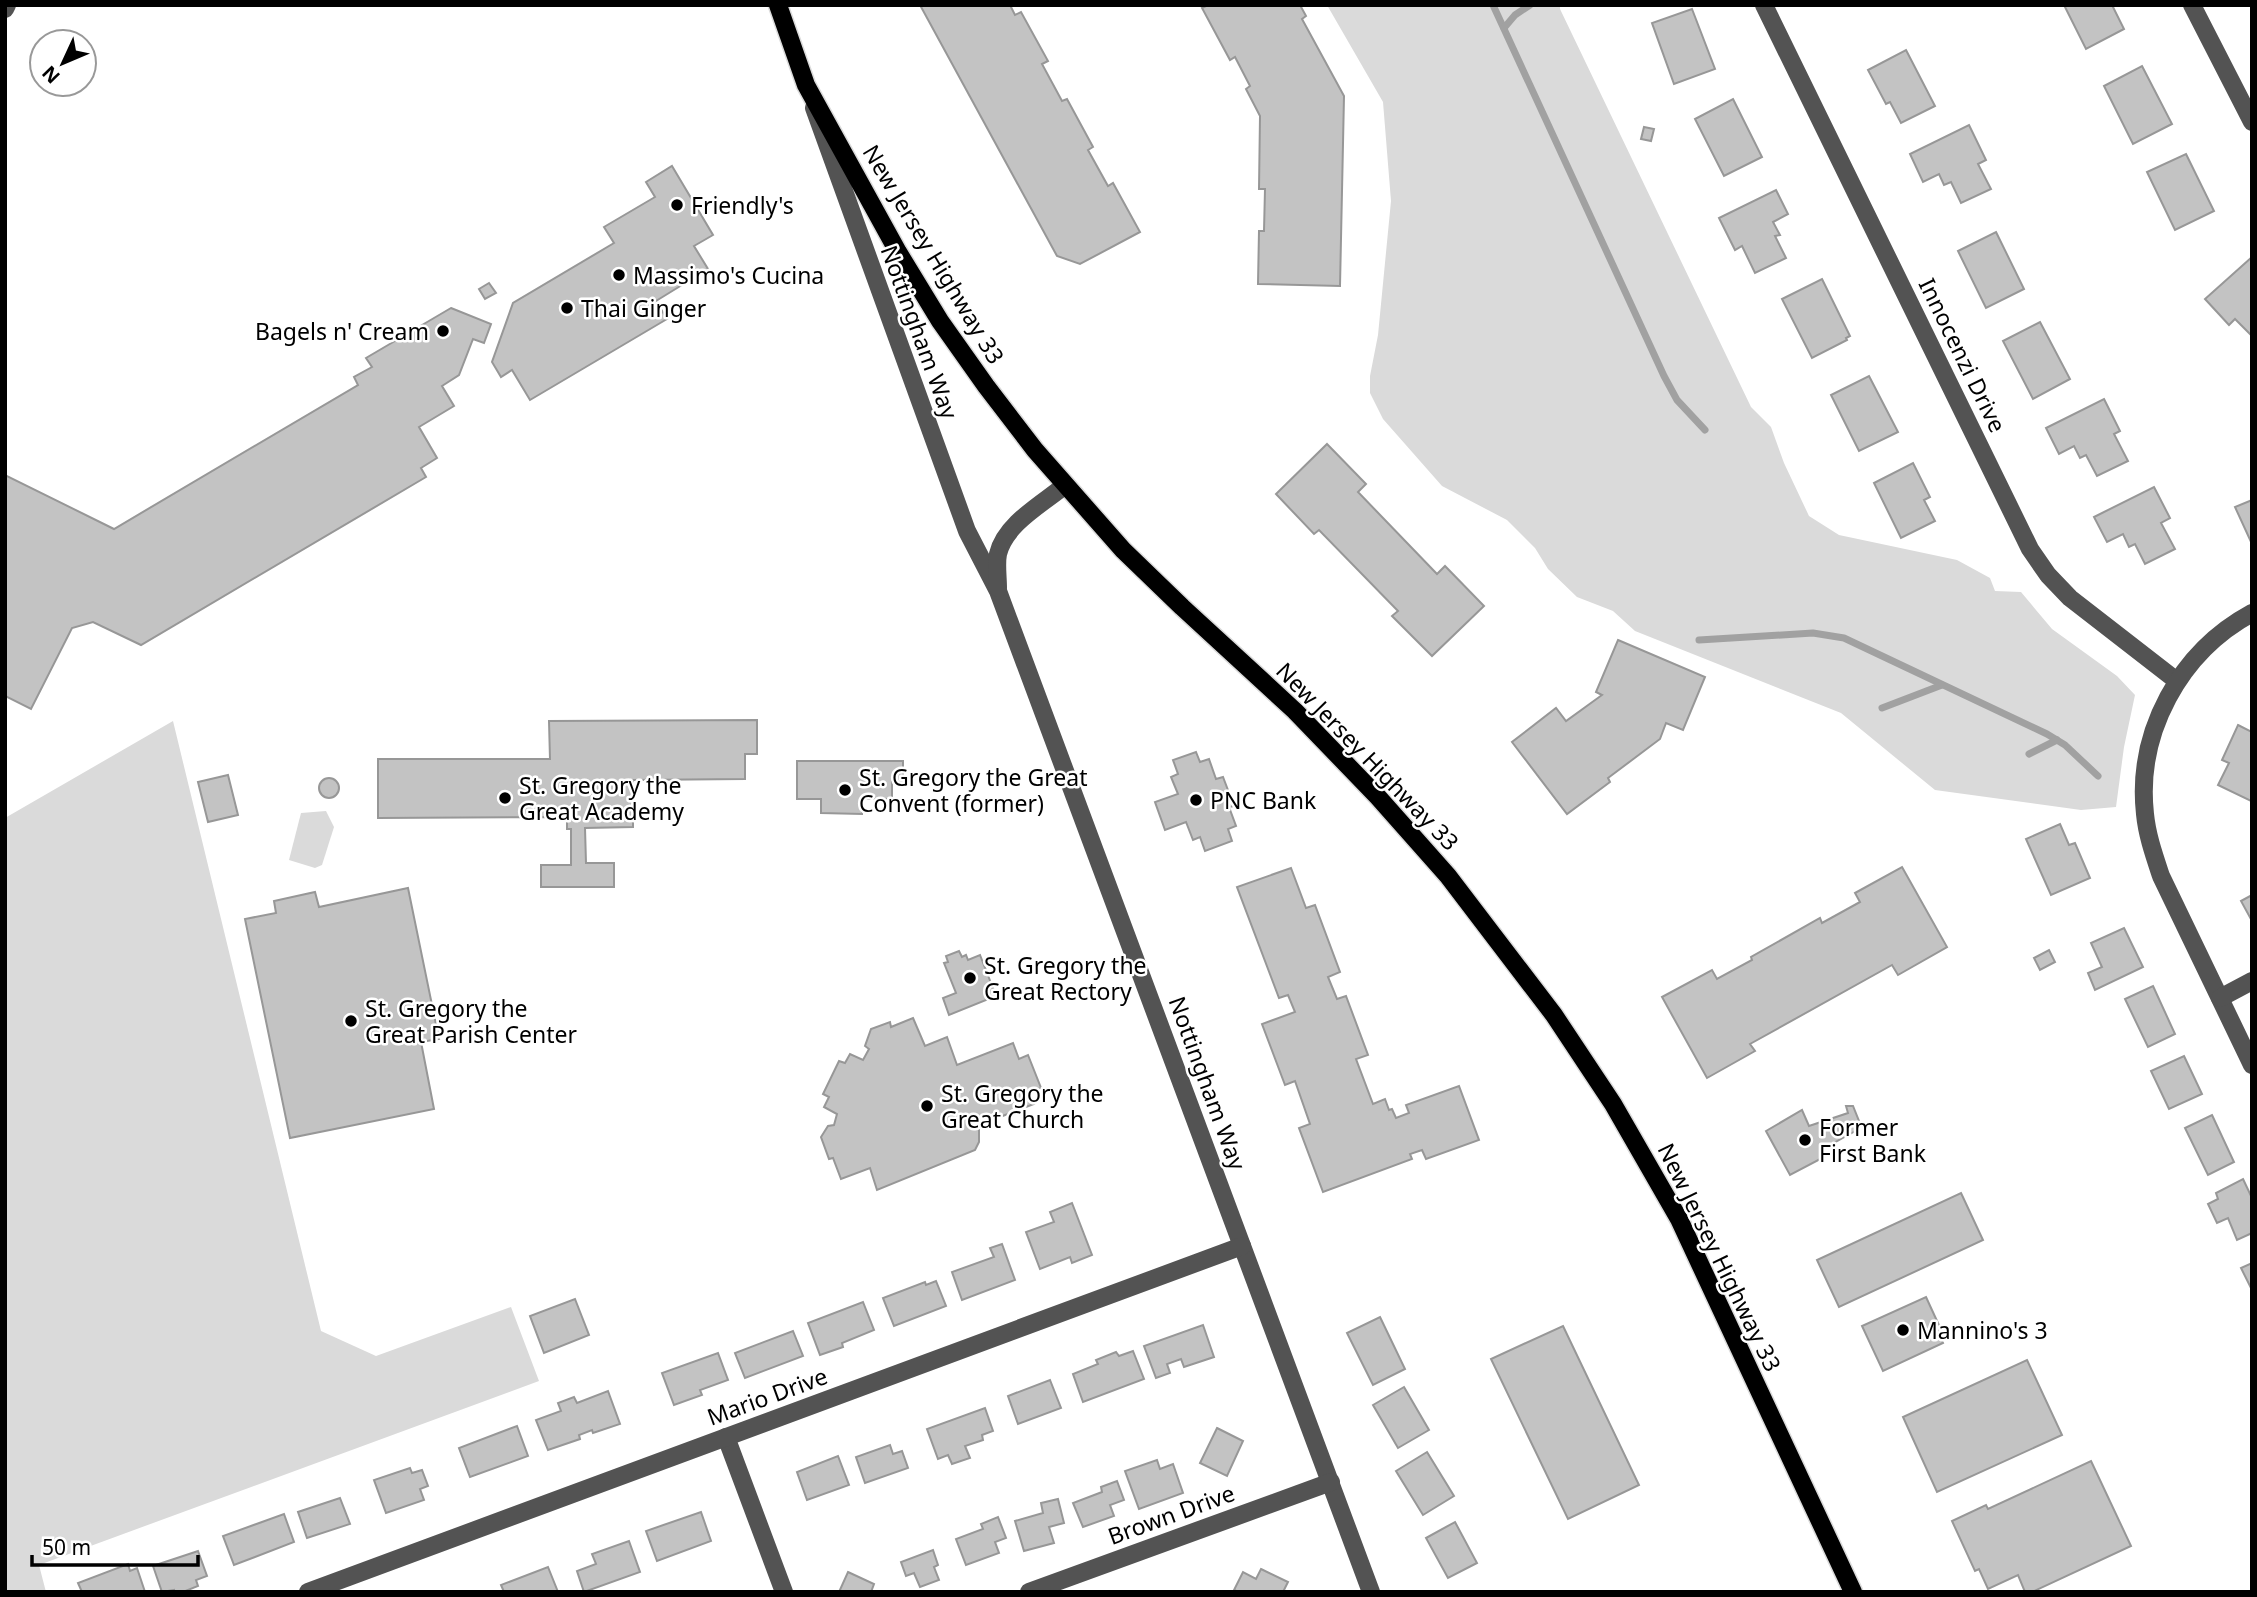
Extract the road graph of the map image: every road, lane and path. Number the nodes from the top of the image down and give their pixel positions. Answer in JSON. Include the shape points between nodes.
{"nodes":[{"id":1,"x":779,"y":5,"type":"edge"},
{"id":2,"x":1764,"y":5,"type":"edge"},
{"id":3,"x":2192,"y":5,"type":"edge"},
{"id":4,"x":806,"y":85,"type":"junction"},
{"id":5,"x":2252,"y":122,"type":"edge"},
{"id":6,"x":1065,"y":486,"type":"junction"},
{"id":7,"x":998,"y":591,"type":"junction"},
{"id":8,"x":2252,"y":613,"type":"edge"},
{"id":9,"x":2177,"y":681,"type":"junction"},
{"id":10,"x":2252,"y":981,"type":"edge"},
{"id":11,"x":2220,"y":998,"type":"junction"},
{"id":12,"x":2252,"y":1065,"type":"edge"},
{"id":13,"x":1242,"y":1246,"type":"junction"},
{"id":14,"x":726,"y":1437,"type":"junction"},
{"id":15,"x":1331,"y":1482,"type":"junction"},
{"id":16,"x":308,"y":1592,"type":"edge"},
{"id":17,"x":784,"y":1592,"type":"edge"},
{"id":18,"x":1029,"y":1592,"type":"edge"},
{"id":19,"x":1371,"y":1592,"type":"edge"},
{"id":20,"x":1853,"y":1592,"type":"edge"}],
"edges":[{"from":1,"to":4,"type":"main road","name":"New Jersey Highway 33"},
{"from":2,"to":9,"type":"street","name":"Innocenzi Drive","via":[[2031,549],[2070,598]]},
{"from":3,"to":5,"type":"street"},
{"from":4,"to":6,"type":"main road","name":"New Jersey Highway 33","via":[[940,321]]},
{"from":4,"to":7,"type":"street","name":"Nottingham Way","via":[[963,518]]},
{"from":6,"to":7,"type":"street","name":"Nottingham Way","via":[[1017,523],[1006,538],[998,554]]},
{"from":6,"to":20,"type":"main road","name":"New Jersey Highway 33","via":[[1123,550],[1295,711],[1378,797],[1448,876],[1554,1015],[1679,1219]]},
{"from":7,"to":13,"type":"street","name":"Nottingham Way"},
{"from":8,"to":9,"type":"street","via":[[2211,641]]},
{"from":9,"to":11,"type":"street","via":[[2150,743],[2144,813],[2161,876]]},
{"from":10,"to":11,"type":"street"},
{"from":11,"to":12,"type":"street"},
{"from":13,"to":14,"type":"street","name":"Mario Drive"},
{"from":13,"to":15,"type":"street","name":"Nottingham Way"},
{"from":14,"to":16,"type":"street","name":"Mario Drive"},
{"from":14,"to":17,"type":"street"},
{"from":15,"to":18,"type":"street","name":"Brown Drive"},
{"from":15,"to":19,"type":"street","name":"Nottingham Way"}]}
